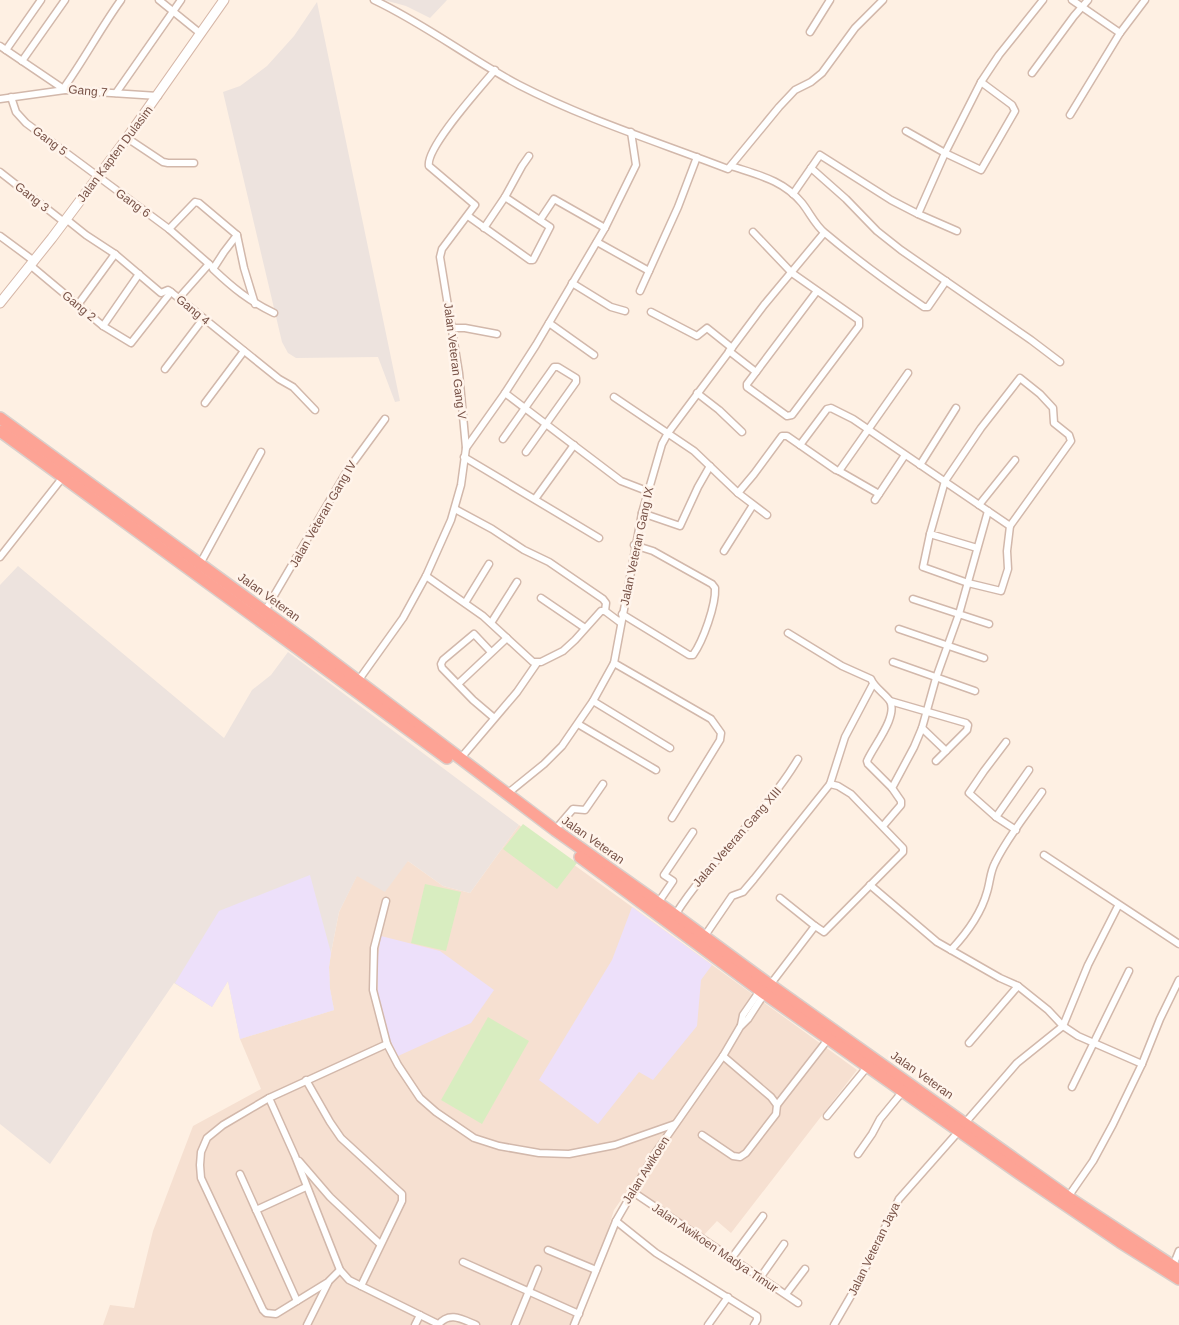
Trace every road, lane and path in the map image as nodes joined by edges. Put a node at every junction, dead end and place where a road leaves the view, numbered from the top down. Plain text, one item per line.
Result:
1 (41, 0) edge
2 (65, 0) edge
3 (122, 0) edge
4 (159, 0) edge
5 (181, 0) edge
6 (224, 0) edge
7 (374, 0) edge
8 (830, 0) edge
9 (882, 0) edge
10 (1044, 0) edge
11 (1072, 0) edge
12 (1088, 0) edge
13 (1145, 0) edge
14 (1083, 8) junction
15 (174, 10) junction
16 (810, 32) dead end
17 (1120, 33) junction
18 (201, 34) junction
19 (3, 48) edge
20 (22, 61) junction
21 (495, 70) junction
22 (1032, 73) dead end
23 (981, 82) junction
24 (64, 90) junction
25 (116, 93) junction
26 (158, 96) junction
27 (11, 97) junction
28 (0, 98) edge
29 (1070, 115) dead end
30 (906, 131) dead end
31 (631, 132) junction
32 (127, 138) junction
33 (945, 153) junction
34 (530, 156) dead end
35 (697, 157) junction
36 (194, 163) dead end
37 (731, 166) junction
38 (811, 168) junction
39 (0, 172) edge
40 (98, 177) junction
41 (793, 194) junction
42 (505, 197) junction
43 (918, 214) junction
44 (468, 216) junction
45 (65, 220) junction
46 (540, 220) junction
47 (484, 228) junction
48 (605, 228) junction
49 (168, 229) junction
50 (957, 231) dead end
51 (753, 232) dead end
52 (824, 233) junction
53 (237, 235) junction
54 (0, 236) edge
55 (597, 242) junction
56 (115, 254) junction
57 (32, 263) junction
58 (211, 266) junction
59 (649, 271) junction
60 (792, 273) junction
61 (139, 274) junction
62 (946, 281) junction
63 (572, 283) junction
64 (640, 291) dead end
65 (817, 291) junction
66 (171, 292) junction
67 (179, 298) junction
68 (0, 302) edge
69 (254, 304) junction
70 (78, 306) junction
71 (625, 311) dead end
72 (651, 312) dead end
73 (274, 313) dead end
74 (203, 319) junction
75 (549, 322) junction
76 (103, 326) junction
77 (452, 328) junction
78 (496, 334) dead end
79 (730, 350) junction
80 (244, 352) junction
81 (594, 354) dead end
82 (1060, 362) dead end
83 (165, 369) dead end
84 (756, 372) junction
85 (908, 373) dead end
86 (505, 393) junction
87 (698, 393) junction
88 (614, 396) dead end
89 (206, 402) dead end
90 (525, 408) junction
91 (956, 408) dead end
92 (315, 410) dead end
93 (0, 418) edge
94 (385, 419) dead end
95 (546, 424) junction
96 (869, 430) junction
97 (0, 432) edge
98 (742, 432) dead end
99 (668, 433) junction
100 (503, 439) dead end
101 (574, 445) junction
102 (800, 445) junction
103 (466, 448) junction
104 (261, 452) dead end
105 (526, 452) dead end
106 (906, 455) junction
107 (464, 457) junction
108 (1015, 460) dead end
109 (920, 465) junction
110 (710, 466) junction
111 (839, 471) junction
112 (63, 477) junction
113 (944, 481) junction
114 (647, 492) junction
115 (738, 493) junction
116 (535, 499) junction
117 (979, 504) junction
118 (753, 505) junction
119 (455, 509) junction
120 (988, 511) junction
121 (642, 513) junction
122 (767, 515) dead end
123 (1010, 526) junction
124 (930, 534) junction
125 (599, 538) dead end
126 (634, 545) junction
127 (977, 548) junction
128 (724, 551) dead end
129 (0, 556) edge
130 (200, 564) junction
131 (488, 564) dead end
132 (426, 576) junction
133 (517, 582) dead end
134 (968, 582) junction
135 (541, 598) dead end
136 (913, 599) dead end
137 (465, 603) junction
138 (265, 611) junction
139 (605, 612) junction
140 (622, 614) junction
141 (959, 614) junction
142 (491, 623) junction
143 (621, 623) junction
144 (988, 624) dead end
145 (585, 628) junction
146 (900, 629) dead end
147 (788, 633) dead end
148 (507, 638) junction
149 (947, 646) junction
150 (309, 650) junction
151 (491, 652) junction
152 (984, 658) dead end
153 (893, 662) dead end
154 (537, 663) junction
155 (614, 663) junction
156 (339, 674) junction
157 (936, 678) junction
158 (358, 681) junction
159 (458, 684) junction
160 (873, 684) junction
161 (975, 691) dead end
162 (593, 701) junction
163 (890, 701) junction
164 (926, 712) junction
165 (493, 718) junction
166 (578, 724) junction
167 (922, 728) junction
168 (1006, 742) dead end
169 (670, 748) dead end
170 (946, 751) junction
171 (460, 758) junction
172 (798, 759) dead end
173 (936, 761) dead end
174 (656, 770) dead end
175 (1029, 770) dead end
176 (603, 784) dead end
177 (830, 784) junction
178 (892, 788) junction
179 (1042, 792) dead end
180 (506, 794) junction
181 (996, 817) junction
182 (672, 818) dead end
183 (883, 826) junction
184 (555, 830) junction
185 (1016, 830) junction
186 (693, 832) dead end
187 (1044, 855) dead end
188 (870, 886) junction
189 (780, 898) dead end
190 (386, 901) dead end
191 (658, 902) junction
192 (1118, 906) junction
193 (675, 915) junction
194 (815, 926) junction
195 (704, 937) junction
196 (1179, 944) edge
197 (950, 950) junction
198 (1129, 971) dead end
199 (1179, 980) edge
200 (1018, 986) junction
201 (766, 988) junction
202 (1063, 1026) junction
203 (828, 1038) junction
204 (969, 1043) dead end
205 (387, 1044) junction
206 (1094, 1044) junction
207 (723, 1056) junction
208 (1142, 1064) junction
209 (868, 1066) junction
210 (306, 1080) junction
211 (1072, 1087) dead end
212 (903, 1091) junction
213 (269, 1098) junction
214 (777, 1105) junction
215 (827, 1116) dead end
216 (675, 1124) junction
217 (962, 1127) junction
218 (702, 1135) dead end
219 (858, 1154) dead end
220 (294, 1156) junction
221 (240, 1174) dead end
222 (306, 1187) junction
223 (633, 1192) junction
224 (1068, 1197) junction
225 (256, 1210) junction
226 (763, 1216) dead end
227 (616, 1221) junction
228 (380, 1244) junction
229 (784, 1244) dead end
230 (548, 1250) dead end
231 (1179, 1251) edge
232 (731, 1259) junction
233 (463, 1262) dead end
234 (1176, 1268) edge
235 (538, 1269) dead end
236 (805, 1269) dead end
237 (340, 1270) junction
238 (596, 1270) junction
239 (760, 1278) junction
240 (1179, 1279) edge
241 (328, 1282) junction
242 (362, 1286) junction
243 (529, 1291) junction
244 (786, 1294) junction
245 (728, 1297) junction
246 (297, 1301) junction
247 (798, 1303) dead end
248 (579, 1314) junction
249 (420, 1315) junction
250 (310, 1324) edge
251 (415, 1325) edge
252 (438, 1325) edge
253 (476, 1325) edge
254 (515, 1325) edge
255 (574, 1325) edge
256 (708, 1325) edge
257 (754, 1325) edge
258 (834, 1325) edge

1 - 19 street
2 - 20 street
3 - 24 street
4 - 15 street
5 - 15 street
6 - 18 main road, Jalan Kapten Dulasim
7 - 21 street
8 - 16 street
9 - 37 street
10 - 23 street
11 - 14 street
12 - 14 street
13 - 17 street
14 - 17 street
14 - 22 street
15 - 18 street
15 - 25 street
17 - 29 street
18 - 26 main road, Jalan Kapten Dulasim
19 - 20 street, Gang 7
20 - 24 street, Gang 7
21 - 31 street
21 - 44 street
23 - 33 street
23 - 33 street
24 - 25 street, Gang 7
24 - 27 street
25 - 26 street, Gang 7
26 - 32 main road, Jalan Kapten Dulasim
27 - 28 street
27 - 40 street, Gang 5
30 - 33 street
31 - 35 street
31 - 48 street
32 - 36 street
32 - 40 main road, Jalan Kapten Dulasim
33 - 43 street
34 - 42 street
35 - 37 street
35 - 59 street
37 - 41 street
38 - 41 street
38 - 43 street
38 - 62 street
39 - 45 street, Gang 3
40 - 45 main road, Jalan Kapten Dulasim
40 - 49 street, Gang 6
41 - 52 street
42 - 46 street
42 - 47 street
43 - 50 street
44 - 47 street
44 - 77 street, Jalan Veteran Gang V
45 - 56 street, Gang 4
45 - 57 main road, Jalan Kapten Dulasim
46 - 47 street
46 - 48 street
48 - 55 street
49 - 53 street
49 - 58 street, Gang 6
51 - 60 street
52 - 60 street, Jalan Veteran Gang IX
52 - 62 street
53 - 58 street
53 - 69 street
54 - 57 street, Gang 2
55 - 59 street
55 - 63 street
56 - 61 street, Gang 4
56 - 70 street
57 - 68 main road, Jalan Kapten Dulasim
57 - 70 street, Gang 2
58 - 67 street
58 - 69 street, Gang 6
59 - 64 street
60 - 65 street
60 - 79 street, Jalan Veteran Gang IX
61 - 66 street, Gang 4
61 - 76 street
62 - 82 street
63 - 71 street
63 - 75 street
65 - 84 street
65 - 84 street
66 - 67 street, Gang 4
66 - 76 street, Gang 2
67 - 74 street, Gang 4
69 - 73 street, Gang 6
70 - 76 street, Gang 2
72 - 79 street
74 - 80 street, Gang 4
74 - 83 street
75 - 81 street
75 - 86 street
77 - 78 street
77 - 103 street, Jalan Veteran Gang V
79 - 84 street
79 - 87 street, Jalan Veteran Gang IX
80 - 89 street
80 - 92 street, Gang 4
85 - 96 street
86 - 90 street
86 - 103 street
87 - 98 street
87 - 99 street, Jalan Veteran Gang IX
88 - 99 street
90 - 95 street
90 - 95 street
90 - 100 street
91 - 109 street
93 - 130 highway, Jalan Veteran
94 - 138 street, Jalan Veteran Gang IV
95 - 101 street
95 - 105 street
96 - 102 street
96 - 106 street
96 - 111 street
97 - 112 highway, Jalan Veteran
99 - 110 street
99 - 114 street, Jalan Veteran Gang IX
101 - 114 street
101 - 116 street
102 - 111 street
102 - 115 street
103 - 107 street, Jalan Veteran Gang V
104 - 130 street
106 - 109 street
106 - 111 street
107 - 116 street
107 - 119 street, Jalan Veteran Gang V
108 - 117 street
109 - 113 street
110 - 115 street
110 - 121 street
112 - 129 street
112 - 150 highway, Jalan Veteran
113 - 117 street
113 - 123 street
113 - 124 street
114 - 121 street, Jalan Veteran Gang IX
115 - 118 street
116 - 125 street
117 - 120 street
118 - 122 street
118 - 128 street
119 - 132 street, Jalan Veteran Gang V
119 - 139 street
120 - 123 street
120 - 127 street
121 - 126 street, Jalan Veteran Gang IX
123 - 134 street
124 - 127 street
124 - 134 street
126 - 140 street, Jalan Veteran Gang IX
126 - 140 street
127 - 134 street
130 - 138 highway, Jalan Veteran
131 - 137 street
132 - 137 street
132 - 158 street, Jalan Veteran Gang V
133 - 142 street
134 - 141 street
135 - 145 street
136 - 141 street
137 - 142 street
138 - 150 highway, Jalan Veteran
139 - 143 street
139 - 145 street
140 - 143 street, Jalan Veteran Gang IX
141 - 144 street
141 - 149 street
142 - 148 street
143 - 155 street, Jalan Veteran Gang IX
145 - 154 street
146 - 149 street
147 - 160 street
148 - 151 street
148 - 154 street
149 - 152 street
149 - 157 street
150 - 156 highway, Jalan Veteran
151 - 159 street
151 - 159 street
153 - 157 street
154 - 165 street
155 - 162 street, Jalan Veteran Gang IX
155 - 182 street
156 - 158 highway, Jalan Veteran
156 - 201 highway, Jalan Veteran
157 - 161 street
157 - 164 street
158 - 171 highway, Jalan Veteran
159 - 165 street
160 - 163 street
160 - 177 street
162 - 166 street, Jalan Veteran Gang IX
162 - 169 street
163 - 164 street
163 - 178 street
164 - 167 street
164 - 170 street
165 - 171 street
166 - 174 street
166 - 180 street, Jalan Veteran Gang IX
167 - 170 street
167 - 178 street
168 - 181 street
170 - 173 street
171 - 180 highway, Jalan Veteran
172 - 193 street, Jalan Veteran Gang XIII
175 - 181 street
176 - 184 street
177 - 183 street
177 - 195 street
178 - 183 street
179 - 185 street
180 - 184 highway, Jalan Veteran
181 - 185 street
183 - 188 street
184 - 191 highway, Jalan Veteran
185 - 197 street
186 - 191 street
187 - 192 street
188 - 194 street
188 - 197 street
189 - 194 street
190 - 205 street
191 - 193 highway, Jalan Veteran
192 - 196 street
192 - 202 street
193 - 195 highway, Jalan Veteran
194 - 201 street, Jalan Awikoen
195 - 201 highway, Jalan Veteran
197 - 200 street
198 - 206 street
199 - 208 street
200 - 202 street
200 - 204 street
201 - 203 highway, Jalan Veteran
201 - 207 street, Jalan Awikoen
201 - 217 highway, Jalan Veteran
202 - 206 street
202 - 217 street, Jalan Veteran Jaya
203 - 209 highway, Jalan Veteran
203 - 214 street
205 - 210 street
205 - 216 street
206 - 208 street
206 - 211 street
207 - 214 street
207 - 216 street, Jalan Awikoen
208 - 224 street
209 - 212 highway, Jalan Veteran
209 - 215 street
210 - 213 street
210 - 228 street
212 - 217 highway, Jalan Veteran
212 - 219 street
213 - 220 street
213 - 246 street
214 - 218 street
216 - 223 street, Jalan Awikoen
217 - 224 highway, Jalan Veteran
217 - 240 highway, Jalan Veteran
217 - 258 street, Jalan Veteran Jaya
220 - 222 street
220 - 228 street
221 - 225 street
222 - 225 street
222 - 237 street
223 - 227 street, Jalan Awikoen
223 - 232 street, Jalan Awikoen Madya Timur
224 - 234 highway, Jalan Veteran
225 - 246 street
226 - 232 street
227 - 238 street, Jalan Awikoen
227 - 245 street
228 - 242 street
229 - 239 street
230 - 238 street
231 - 234 street
232 - 239 street, Jalan Awikoen Madya Timur
233 - 243 street
235 - 243 street
236 - 244 street
237 - 241 street
237 - 242 street
238 - 248 street, Jalan Awikoen
239 - 244 street, Jalan Awikoen Madya Timur
241 - 246 street
241 - 250 street
242 - 249 street
243 - 248 street
243 - 254 street
244 - 247 street, Jalan Awikoen Madya Timur
245 - 256 street
245 - 257 street
248 - 255 street, Jalan Awikoen
249 - 251 street
249 - 252 street
252 - 253 street

